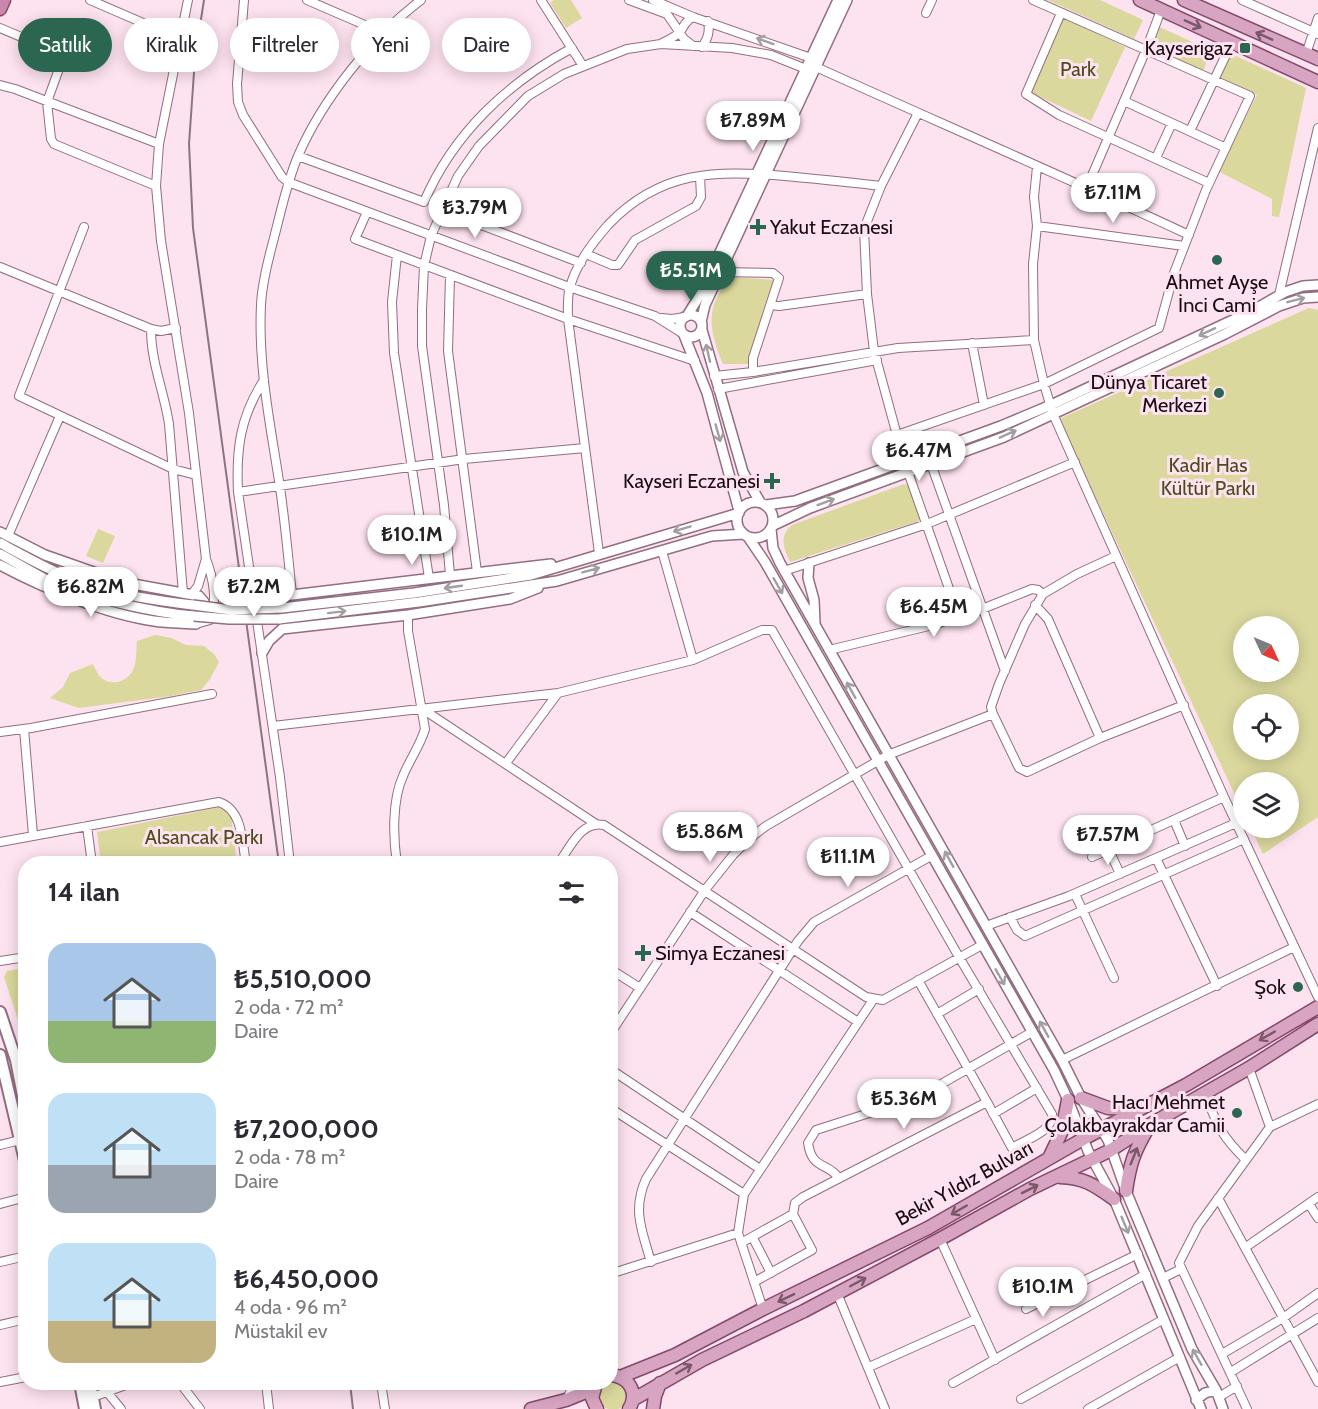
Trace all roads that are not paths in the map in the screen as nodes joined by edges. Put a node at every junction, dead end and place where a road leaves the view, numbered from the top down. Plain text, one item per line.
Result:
1 (4, 0) edge
2 (90, 0) edge
3 (188, 0) edge
4 (244, 0) edge
5 (307, 0) edge
6 (421, 0) edge
7 (540, 0) edge
8 (629, 0) edge
9 (653, 0) edge
10 (838, 0) edge
11 (847, 0) edge
12 (932, 0) edge
13 (1033, 0) edge
14 (1140, 0) edge
15 (1184, 0) edge
16 (1242, 0) edge
17 (0, 9) edge
18 (1161, 10) junction
19 (926, 13) dead end
20 (1061, 13) junction
21 (693, 17) junction
22 (132, 18) edge
23 (184, 18) edge
24 (402, 18) edge
25 (1318, 18) edge
26 (351, 19) edge
27 (708, 21) junction
28 (0, 28) edge
29 (680, 31) junction
30 (1316, 33) edge
31 (1232, 42) junction
32 (661, 44) junction
33 (698, 46) junction
34 (572, 48) junction
35 (1146, 50) junction
36 (1306, 54) junction
37 (1318, 59) edge
38 (811, 65) junction
39 (583, 66) junction
40 (351, 71) edge
41 (173, 72) edge
42 (1214, 80) junction
43 (1318, 82) edge
44 (0, 85) edge
45 (1124, 101) junction
46 (47, 102) junction
47 (918, 113) junction
48 (1172, 123) junction
49 (1318, 128) edge
50 (1190, 132) junction
51 (1109, 137) junction
52 (159, 144) junction
53 (1226, 148) junction
54 (298, 156) junction
55 (1155, 158) junction
56 (1037, 167) junction
57 (762, 174) junction
58 (700, 176) junction
59 (288, 182) junction
60 (1209, 183) junction
61 (156, 186) junction
62 (881, 186) junction
63 (1087, 187) junction
64 (442, 210) junction
65 (367, 212) junction
66 (1037, 226) junction
67 (84, 227) dead end
68 (1189, 235) junction
69 (431, 236) junction
70 (1184, 246) junction
71 (586, 254) junction
72 (397, 255) junction
73 (581, 263) junction
74 (424, 266) junction
75 (0, 267) edge
76 (720, 272) junction
77 (450, 276) junction
78 (1318, 285) edge
79 (569, 287) junction
80 (60, 291) junction
81 (867, 294) junction
82 (1279, 295) junction
83 (1318, 297) edge
84 (771, 305) junction
85 (655, 316) junction
86 (686, 316) junction
87 (567, 319) junction
88 (702, 326) junction
89 (176, 328) junction
90 (151, 329) junction
91 (683, 334) junction
92 (1034, 340) junction
93 (972, 343) junction
94 (874, 351) junction
95 (877, 360) junction
96 (695, 361) junction
97 (753, 372) junction
98 (714, 376) junction
99 (264, 380) junction
100 (1044, 384) junction
101 (718, 389) junction
102 (984, 405) junction
103 (1052, 409) junction
104 (60, 416) junction
105 (897, 435) junction
106 (585, 448) junction
107 (464, 459) junction
108 (904, 461) junction
109 (1075, 462) junction
110 (437, 463) junction
111 (931, 464) junction
112 (411, 466) junction
113 (172, 469) junction
114 (908, 472) junction
115 (196, 475) junction
116 (280, 485) junction
117 (238, 492) junction
118 (763, 504) junction
119 (739, 512) junction
120 (949, 514) junction
121 (927, 524) junction
122 (772, 527) junction
123 (746, 536) junction
124 (3, 537) edge
125 (662, 551) junction
126 (599, 553) junction
127 (0, 554) edge
128 (1116, 556) junction
129 (206, 560) junction
130 (572, 562) junction
131 (809, 563) junction
132 (0, 565) edge
133 (784, 571) junction
134 (477, 572) junction
135 (450, 575) junction
136 (429, 578) junction
137 (250, 580) junction
138 (557, 581) junction
139 (188, 594) junction
140 (292, 594) junction
141 (1043, 594) junction
142 (275, 597) junction
143 (1035, 604) junction
144 (982, 609) junction
145 (408, 615) junction
146 (958, 617) junction
147 (195, 620) junction
148 (280, 624) junction
149 (815, 625) junction
150 (829, 650) junction
151 (262, 653) junction
152 (693, 660) junction
153 (1005, 670) junction
154 (558, 693) junction
155 (212, 694) dead end
156 (1184, 705) junction
157 (421, 708) junction
158 (993, 714) junction
159 (273, 726) junction
160 (24, 729) junction
161 (0, 732) edge
162 (1101, 738) junction
163 (888, 755) junction
164 (878, 761) junction
165 (506, 763) junction
166 (855, 774) junction
167 (1224, 797) junction
168 (1233, 816) edge
169 (1174, 820) junction
170 (596, 824) junction
171 (1233, 824) edge
172 (87, 826) junction
173 (33, 835) junction
174 (1244, 839) joint
175 (0, 842) edge
176 (1185, 846) junction
177 (1109, 849) junction
178 (91, 856) edge
179 (244, 856) edge
180 (289, 856) edge
181 (396, 856) edge
182 (564, 856) edge
183 (931, 856) junction
184 (1092, 857) dead end
185 (1156, 858) junction
186 (909, 868) junction
187 (1120, 874) junction
188 (1164, 876) junction
189 (705, 891) junction
190 (1075, 894) junction
191 (690, 912) junction
192 (1082, 912) junction
193 (1010, 917) junction
194 (986, 926) junction
195 (982, 945) junction
196 (1294, 947) junction
197 (794, 950) junction
198 (959, 957) junction
199 (18, 958) edge
200 (0, 961) edge
201 (779, 971) junction
202 (618, 974) edge
203 (1114, 978) dead end
204 (918, 980) junction
205 (1217, 986) junction
206 (640, 988) junction
207 (979, 990) junction
208 (1318, 997) edge
209 (873, 1000) junction
210 (1318, 1007) edge
211 (0, 1012) edge
212 (937, 1014) junction
213 (618, 1022) edge
214 (858, 1022) junction
215 (1318, 1024) edge
216 (1032, 1032) junction
217 (1012, 1044) junction
218 (0, 1055) edge
219 (18, 1059) edge
220 (1062, 1060) junction
221 (1249, 1068) junction
222 (968, 1069) junction
223 (618, 1074) edge
224 (3, 1085) edge
225 (1037, 1088) junction
226 (1205, 1094) junction
227 (1075, 1099) junction
228 (987, 1102) junction
229 (1318, 1104) edge
230 (1139, 1109) junction
231 (618, 1113) edge
232 (993, 1114) junction
233 (684, 1119) junction
234 (1151, 1124) junction
235 (1270, 1127) junction
236 (1101, 1129) junction
237 (18, 1134) edge
238 (1083, 1138) junction
239 (18, 1140) edge
240 (0, 1145) edge
241 (667, 1145) junction
242 (1111, 1150) junction
243 (1049, 1158) junction
244 (1245, 1159) junction
245 (1092, 1160) junction
246 (760, 1169) junction
247 (1056, 1177) junction
248 (838, 1178) junction
249 (1126, 1191) junction
250 (744, 1194) junction
251 (1318, 1197) edge
252 (1218, 1198) junction
253 (18, 1199) edge
254 (1114, 1199) junction
255 (0, 1204) edge
256 (1309, 1204) junction
257 (793, 1214) junction
258 (1318, 1218) edge
259 (738, 1233) junction
260 (753, 1239) junction
261 (940, 1239) junction
262 (741, 1244) junction
263 (1246, 1247) junction
264 (1138, 1254) junction
265 (18, 1258) edge
266 (0, 1262) edge
267 (651, 1262) junction
268 (1181, 1269) junction
269 (618, 1272) edge
270 (771, 1272) junction
271 (1146, 1274) junction
272 (1163, 1278) junction
273 (754, 1282) junction
274 (837, 1293) junction
275 (1318, 1293) edge
276 (763, 1309) junction
277 (1026, 1309) dead end
278 (1283, 1318) junction
279 (1318, 1318) edge
280 (976, 1319) junction
281 (1164, 1319) junction
282 (18, 1321) edge
283 (0, 1325) edge
284 (1293, 1335) junction
285 (1222, 1354) junction
286 (1180, 1357) junction
287 (994, 1360) junction
288 (869, 1367) junction
289 (1231, 1372) junction
290 (618, 1375) edge
291 (618, 1378) edge
292 (18, 1379) edge
293 (0, 1382) edge
294 (1318, 1382) edge
295 (660, 1383) junction
296 (953, 1383) dead end
297 (1237, 1386) junction
298 (82, 1390) edge
299 (92, 1390) edge
300 (112, 1390) edge
301 (185, 1390) edge
302 (267, 1390) edge
303 (382, 1390) edge
304 (571, 1390) edge
305 (586, 1390) edge
306 (593, 1390) edge
307 (107, 1392) junction
308 (93, 1397) junction
309 (1021, 1399) dead end
310 (566, 1400) junction
311 (1196, 1400) junction
312 (1219, 1402) edge
313 (634, 1405) edge
314 (86, 1409) edge
315 (95, 1409) edge
316 (121, 1409) edge
317 (200, 1409) edge
318 (269, 1409) edge
319 (385, 1409) edge
320 (531, 1409) edge
321 (597, 1409) edge
322 (653, 1409) edge
323 (885, 1409) edge
324 (1088, 1409) edge
325 (1201, 1409) edge
326 (1247, 1409) edge

1 - 17 highway
2 - 22 street
3 - 23 street
4 - 59 street
5 - 26 street
6 - 24 street
7 - 34 street
8 - 29 street
9 - 21 street
10 - 38 street
11 - 38 street
12 - 19 street
13 - 20 street
14 - 18 main road
36 -> 15 main road
16 - 30 street
18 -> 31 main road
18 - 35 street
20 - 35 street
20 - 51 street
21 - 27 street
21 - 29 street
25 - 30 street
27 - 33 street
38 -> 27 street
28 - 46 street
29 - 32 street
29 - 33 street
30 - 36 street
31 - 42 street
31 - 43 main road
32 - 33 street
32 - 39 street
33 - 38 street
34 - 39 street
34 - 54 street
35 - 42 street
35 - 45 street
36 - 37 main road
38 - 47 street
38 - 57 street
39 - 64 street
40 - 54 street
41 - 52 street
42 - 50 street
42 - 53 street
44 - 46 street
45 - 48 street
45 - 51 street
46 - 52 street
46 - 61 street
47 - 56 street
47 - 62 street
48 - 50 street
48 - 55 street
49 - 82 street
50 - 53 street
51 - 55 street
51 - 63 street
52 - 61 street
53 - 60 street
54 - 59 street
55 - 60 street
56 - 63 street
56 - 66 street
57 - 58 street
57 - 62 street
57 - 76 street
57 - 86 street
58 - 71 street
58 - 71 street
59 - 65 street
59 - 99 street
60 - 68 street
61 - 89 street
62 - 81 street
63 - 68 street
64 - 69 street
64 - 73 street
65 - 69 street
65 - 72 street
66 - 70 street
66 - 92 street
67 - 80 street
68 - 70 street
69 - 74 street
69 - 79 street
70 - 100 street
71 - 73 street
72 - 74 street
72 - 112 street
73 - 79 street
74 - 77 street
74 - 110 street
75 - 80 street
76 - 84 street
76 - 88 street
77 - 87 street
77 - 107 street
78 - 82 street
79 - 85 street
79 - 87 street
80 - 90 street
80 - 104 street
81 - 84 street
81 - 94 street
82 -> 103 street
103 -> 83 street
84 - 97 street
85 - 86 street
85 - 91 street
86 - 88 street
86 - 91 street
87 - 96 street
87 - 106 street
88 - 91 street
98 -> 88 street
89 - 90 street
89 - 115 street
90 - 113 street
91 - 96 street
92 - 93 street
92 - 100 street
93 - 94 street
93 - 102 street
94 - 95 street
94 - 97 street
95 - 101 street
95 - 105 street
96 -> 119 street
97 - 98 street
98 - 101 street
99 - 116 street
99 - 117 street
100 - 102 street
100 - 103 street
101 - 118 street
102 - 105 street
103 - 108 street
103 - 109 street
111 -> 103 street
104 - 113 street
104 - 124 street
105 - 108 street
106 - 107 street
106 - 126 street
107 - 110 street
107 - 134 street
108 - 118 street
109 - 120 street
109 - 128 street
110 - 112 street
110 - 135 street
111 - 114 street
111 - 120 street
112 - 116 street
112 - 136 street
113 - 115 street
113 - 139 street
114 - 121 street
122 -> 114 street
115 - 129 street
116 - 117 street
116 - 140 street
117 - 137 street
118 - 119 street
118 - 122 street
119 - 123 street
119 -> 126 street
120 - 121 street
120 - 144 street
121 - 131 street
121 - 146 street
122 - 123 street
122 - 133 street
123 - 125 street
123 -> 164 street
130 -> 124 street, bridge
124 - 139 street
138 -> 125 street
125 - 152 street
126 - 130 street
127 - 147 street
128 - 141 street
128 - 156 street
129 - 139 street
129 - 147 street
130 - 134 street
131 - 133 street
131 - 149 street
132 - 147 street
133 - 149 street
134 - 135 street
135 - 136 street
136 - 140 street
137 - 142 street
137 - 151 street
138 - 145 street
148 -> 138 street
139 - 147 street
140 - 142 street
141 - 143 street
141 - 144 street
142 - 148 street
143 - 153 street
143 - 162 street
144 - 146 street
144 - 153 street
145 - 148 street
145 - 157 street
146 - 150 street
147 - 148 street, bridge
148 - 151 street
149 - 150 street
163 -> 150 street
151 - 159 street
152 - 154 street
152 - 166 street
153 - 158 street
154 - 157 street
154 - 165 street
155 - 160 street
156 - 162 street
156 - 167 street
157 - 159 street
157 - 165 street
157 - 181 street
158 - 162 street
158 - 163 street
159 - 180 street
160 - 161 street
160 - 173 street
163 - 164 street
194 -> 163 street
164 - 166 street
164 - 183 street
165 - 170 street
166 - 186 street
166 - 189 street
167 - 168 street
167 - 169 street
169 - 176 street
169 - 177 street
170 - 182 street
170 - 189 street
171 - 176 street
172 - 173 street
172 - 178 street
172 - 179 street
173 - 175 street
174 - 188 street
174 - 196 street
176 - 185 street
177 - 184 street
177 - 187 street
183 - 186 street
183 - 195 street
185 - 187 street
185 - 188 street
186 - 197 street
186 - 198 street
187 - 190 street
188 - 192 street
188 - 205 street
189 - 191 street
189 - 197 street
190 - 192 street
190 - 193 street
191 - 201 street
191 - 206 street
192 - 193 street
192 - 203 street
193 - 194 street
220 -> 194 street
195 - 198 street
195 -> 216 street
196 - 205 street
196 - 208 street
197 - 201 street
197 - 209 street
198 - 204 street
198 - 207 street
199 - 200 street
201 - 214 street
201 - 233 street
202 - 206 street
204 - 209 street
204 - 212 street
205 - 220 street
206 - 213 street
207 - 212 street
207 - 217 street
209 - 214 street
210 -> 230 main road, Bekir Yıldız Bulvarı
211 - 219 main road
212 - 222 street
214 - 246 street
215 - 221 main road, Bekir Yıldız Bulvarı
216 - 217 street
216 - 227 street
217 - 222 street
217 - 225 street
218 - 224 main road
220 - 227 street
221 - 226 main road, Bekir Yıldız Bulvarı
221 - 235 street
222 - 228 street
222 - 248 street
223 - 233 street
224 - 237 main road
225 - 232 street
225 - 232 street
226 - 234 main road, Bekir Yıldız Bulvarı
226 - 244 street
227 - 230 main road
227 - 236 street
227 - 238 street
227 - 243 main road
228 - 232 street
228 - 248 street
229 - 235 street
230 - 236 main road, Bekir Yıldız Bulvarı
231 - 241 street
233 - 241 street
233 - 246 street
234 - 242 main road, Bekir Yıldız Bulvarı
249 -> 234 main road
235 - 244 street
236 - 238 main road, Bekir Yıldız Bulvarı
236 - 242 street
238 - 243 main road, Bekir Yıldız Bulvarı
238 - 245 street
239 - 240 street
241 - 250 street
241 - 267 street
242 - 245 main road, Bekir Yıldız Bulvarı
242 - 249 street
243 -> 276 main road, Bekir Yıldız Bulvarı
244 - 252 street
245 - 247 main road, Bekir Yıldız Bulvarı
245 - 254 street
246 - 250 street
247 - 254 main road
261 -> 247 main road, Bekir Yıldız Bulvarı
248 - 257 street
249 - 272 street
250 - 259 street
251 - 256 street
252 - 263 street
252 - 268 street
253 - 255 street
254 -> 264 street
256 - 258 street
256 - 263 street
257 - 260 street
257 - 270 street
259 - 262 street
259 - 267 street
260 - 262 street
260 - 270 street
274 -> 261 main road, Bekir Yıldız Bulvarı
261 - 280 street
262 - 273 street
263 - 278 street
264 - 271 street
264 - 277 street
265 - 266 street
267 - 269 street
268 - 272 street
268 - 285 street
270 - 273 street
271 - 281 street
271 - 287 street
312 -> 272 street
273 - 276 street
274 - 288 street
295 -> 274 main road, Bekir Yıldız Bulvarı
275 - 278 street
276 - 290 main road, Bekir Yıldız Bulvarı
278 - 284 street
278 - 285 street
279 - 284 street
280 - 287 street
280 - 288 street
281 - 286 street
281 - 309 street
282 - 283 street
284 - 289 street
284 - 294 street
285 - 289 street
286 - 311 street
286 - 324 street
287 - 296 street
288 - 323 street
289 - 297 street
291 - 313 main road
292 - 293 street
295 - 313 main road, Bekir Yıldız Bulvarı
295 - 322 main road
297 - 312 street
297 - 326 street
298 - 314 main road
299 - 308 main road
300 - 307 street
301 - 317 street
302 - 318 street
303 - 319 street
304 - 310 street
305 - 310 main road
306 - 321 main road
307 - 308 street
307 - 316 street
308 - 315 main road
310 - 320 main road
311 - 312 street
311 - 325 street

